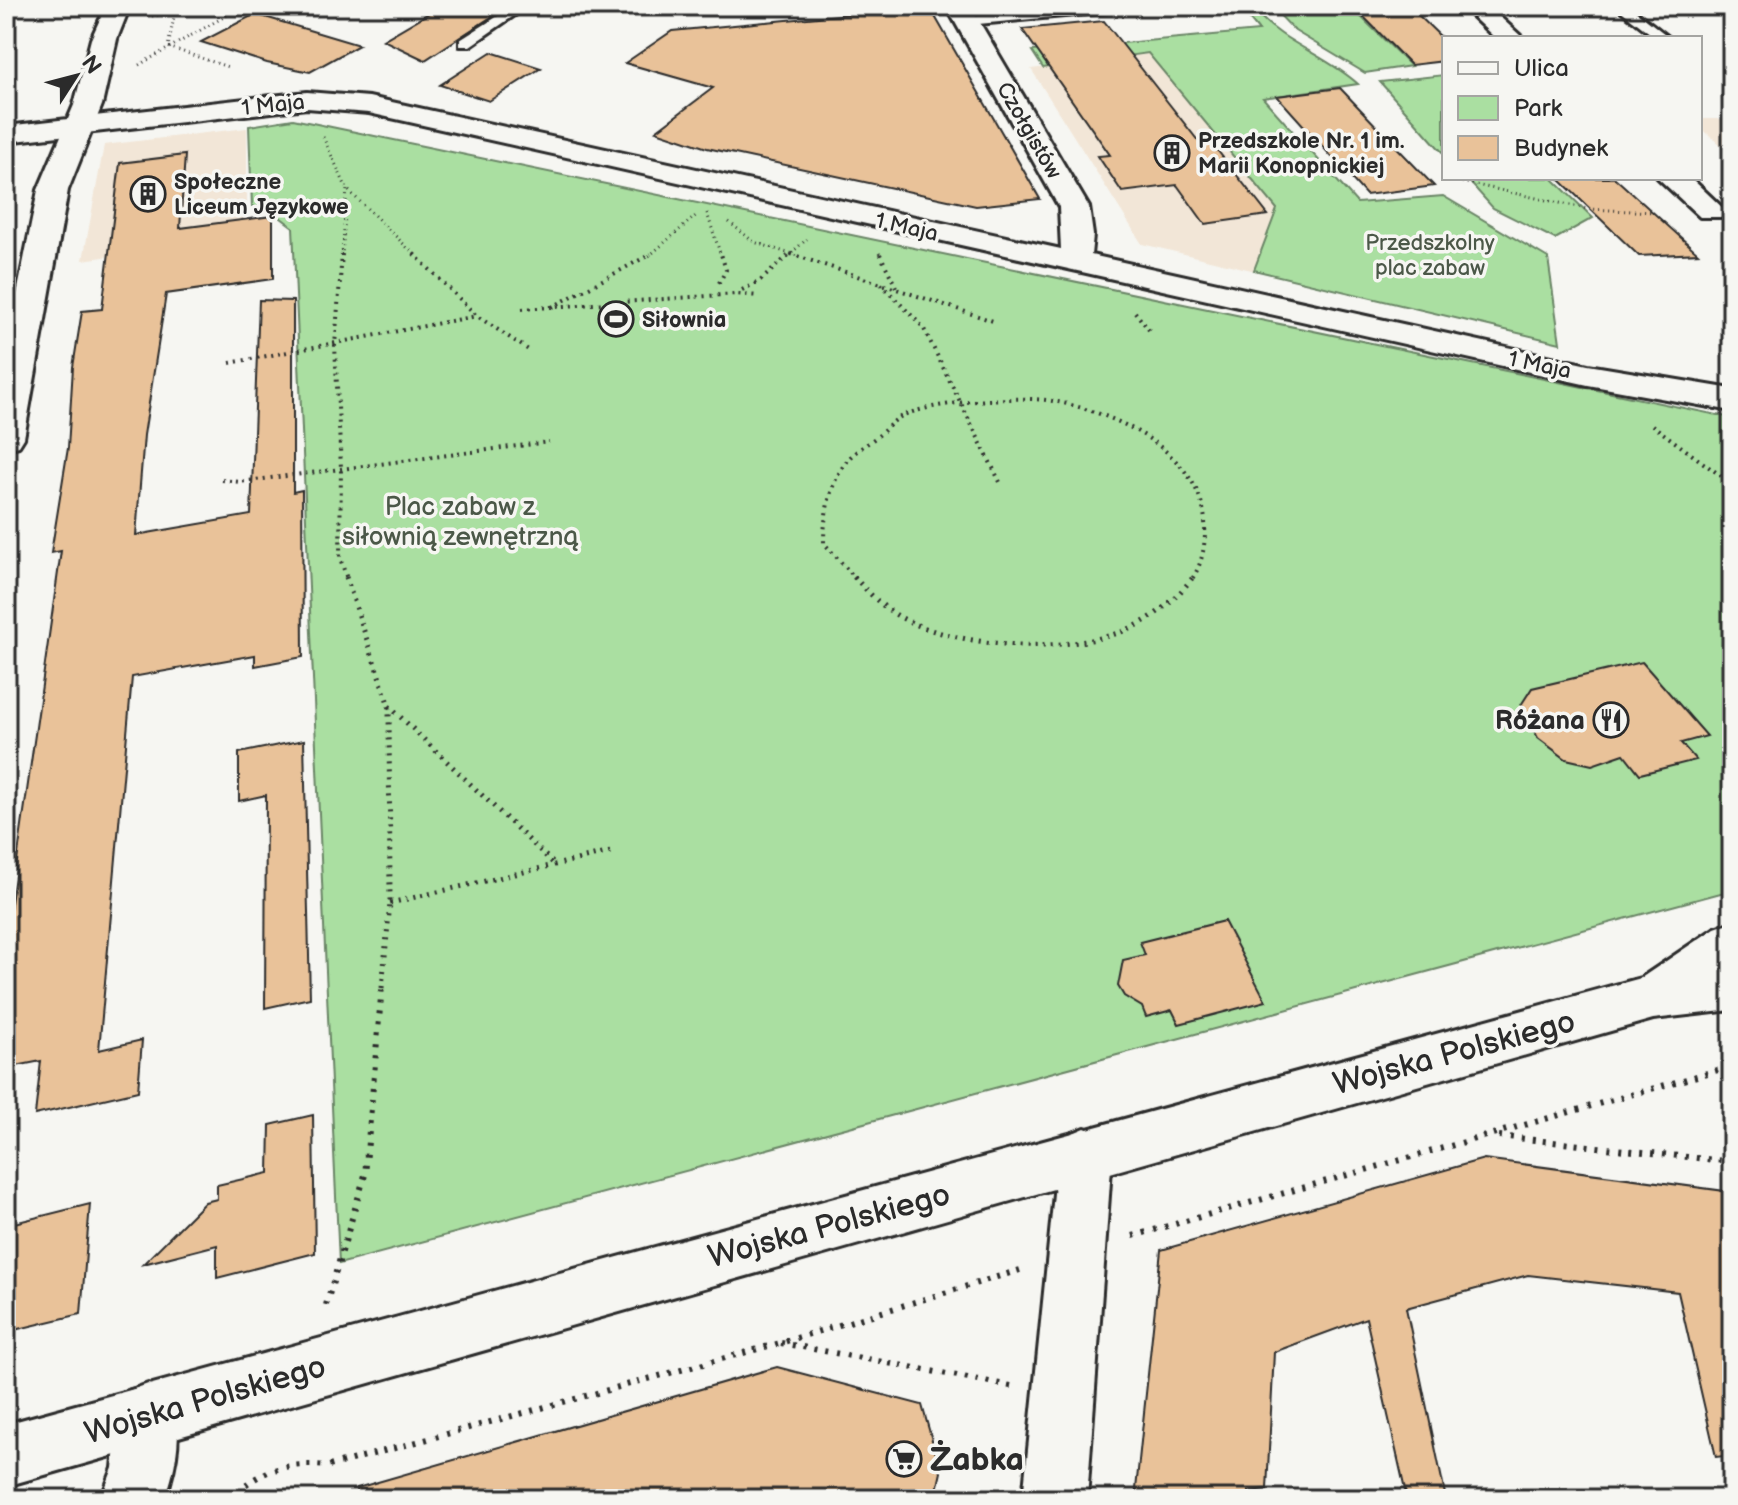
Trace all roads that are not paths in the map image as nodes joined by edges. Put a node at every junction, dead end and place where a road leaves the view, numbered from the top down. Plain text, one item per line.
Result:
1 (119, 6) edge
2 (522, 6) edge
3 (1131, 6) edge
4 (1473, 6) edge
5 (1621, 6) edge
6 (963, 14) edge
7 (1508, 36) edge
8 (1661, 36) edge
9 (465, 43) dead end
10 (79, 126) junction
11 (6, 134) edge
12 (1675, 180) edge
13 (1711, 211) dead end
14 (1075, 260) junction
15 (1732, 400) edge
16 (6, 438) edge
17 (1732, 943) edge
18 (1732, 988) edge
19 (1653, 997) junction
20 (1085, 1154) junction
21 (148, 1414) junction
22 (6, 1455) edge
23 (133, 1499) edge
24 (1055, 1499) edge

1 - 10 street
2 - 9 lane
3 - 6 lane
4 - 7 street
5 - 8 lane
6 - 14 street, Czołgistów
10 - 11 street, 1 Maja
10 - 14 street, 1 Maja
10 - 16 street
12 - 13 street
14 - 15 street, 1 Maja
17 - 19 street, Wojska Polskiego
18 - 19 street, Wojska Polskiego
19 - 20 street, Wojska Polskiego
20 - 21 street, Wojska Polskiego
20 - 24 street
21 - 22 street, Wojska Polskiego
21 - 23 street

